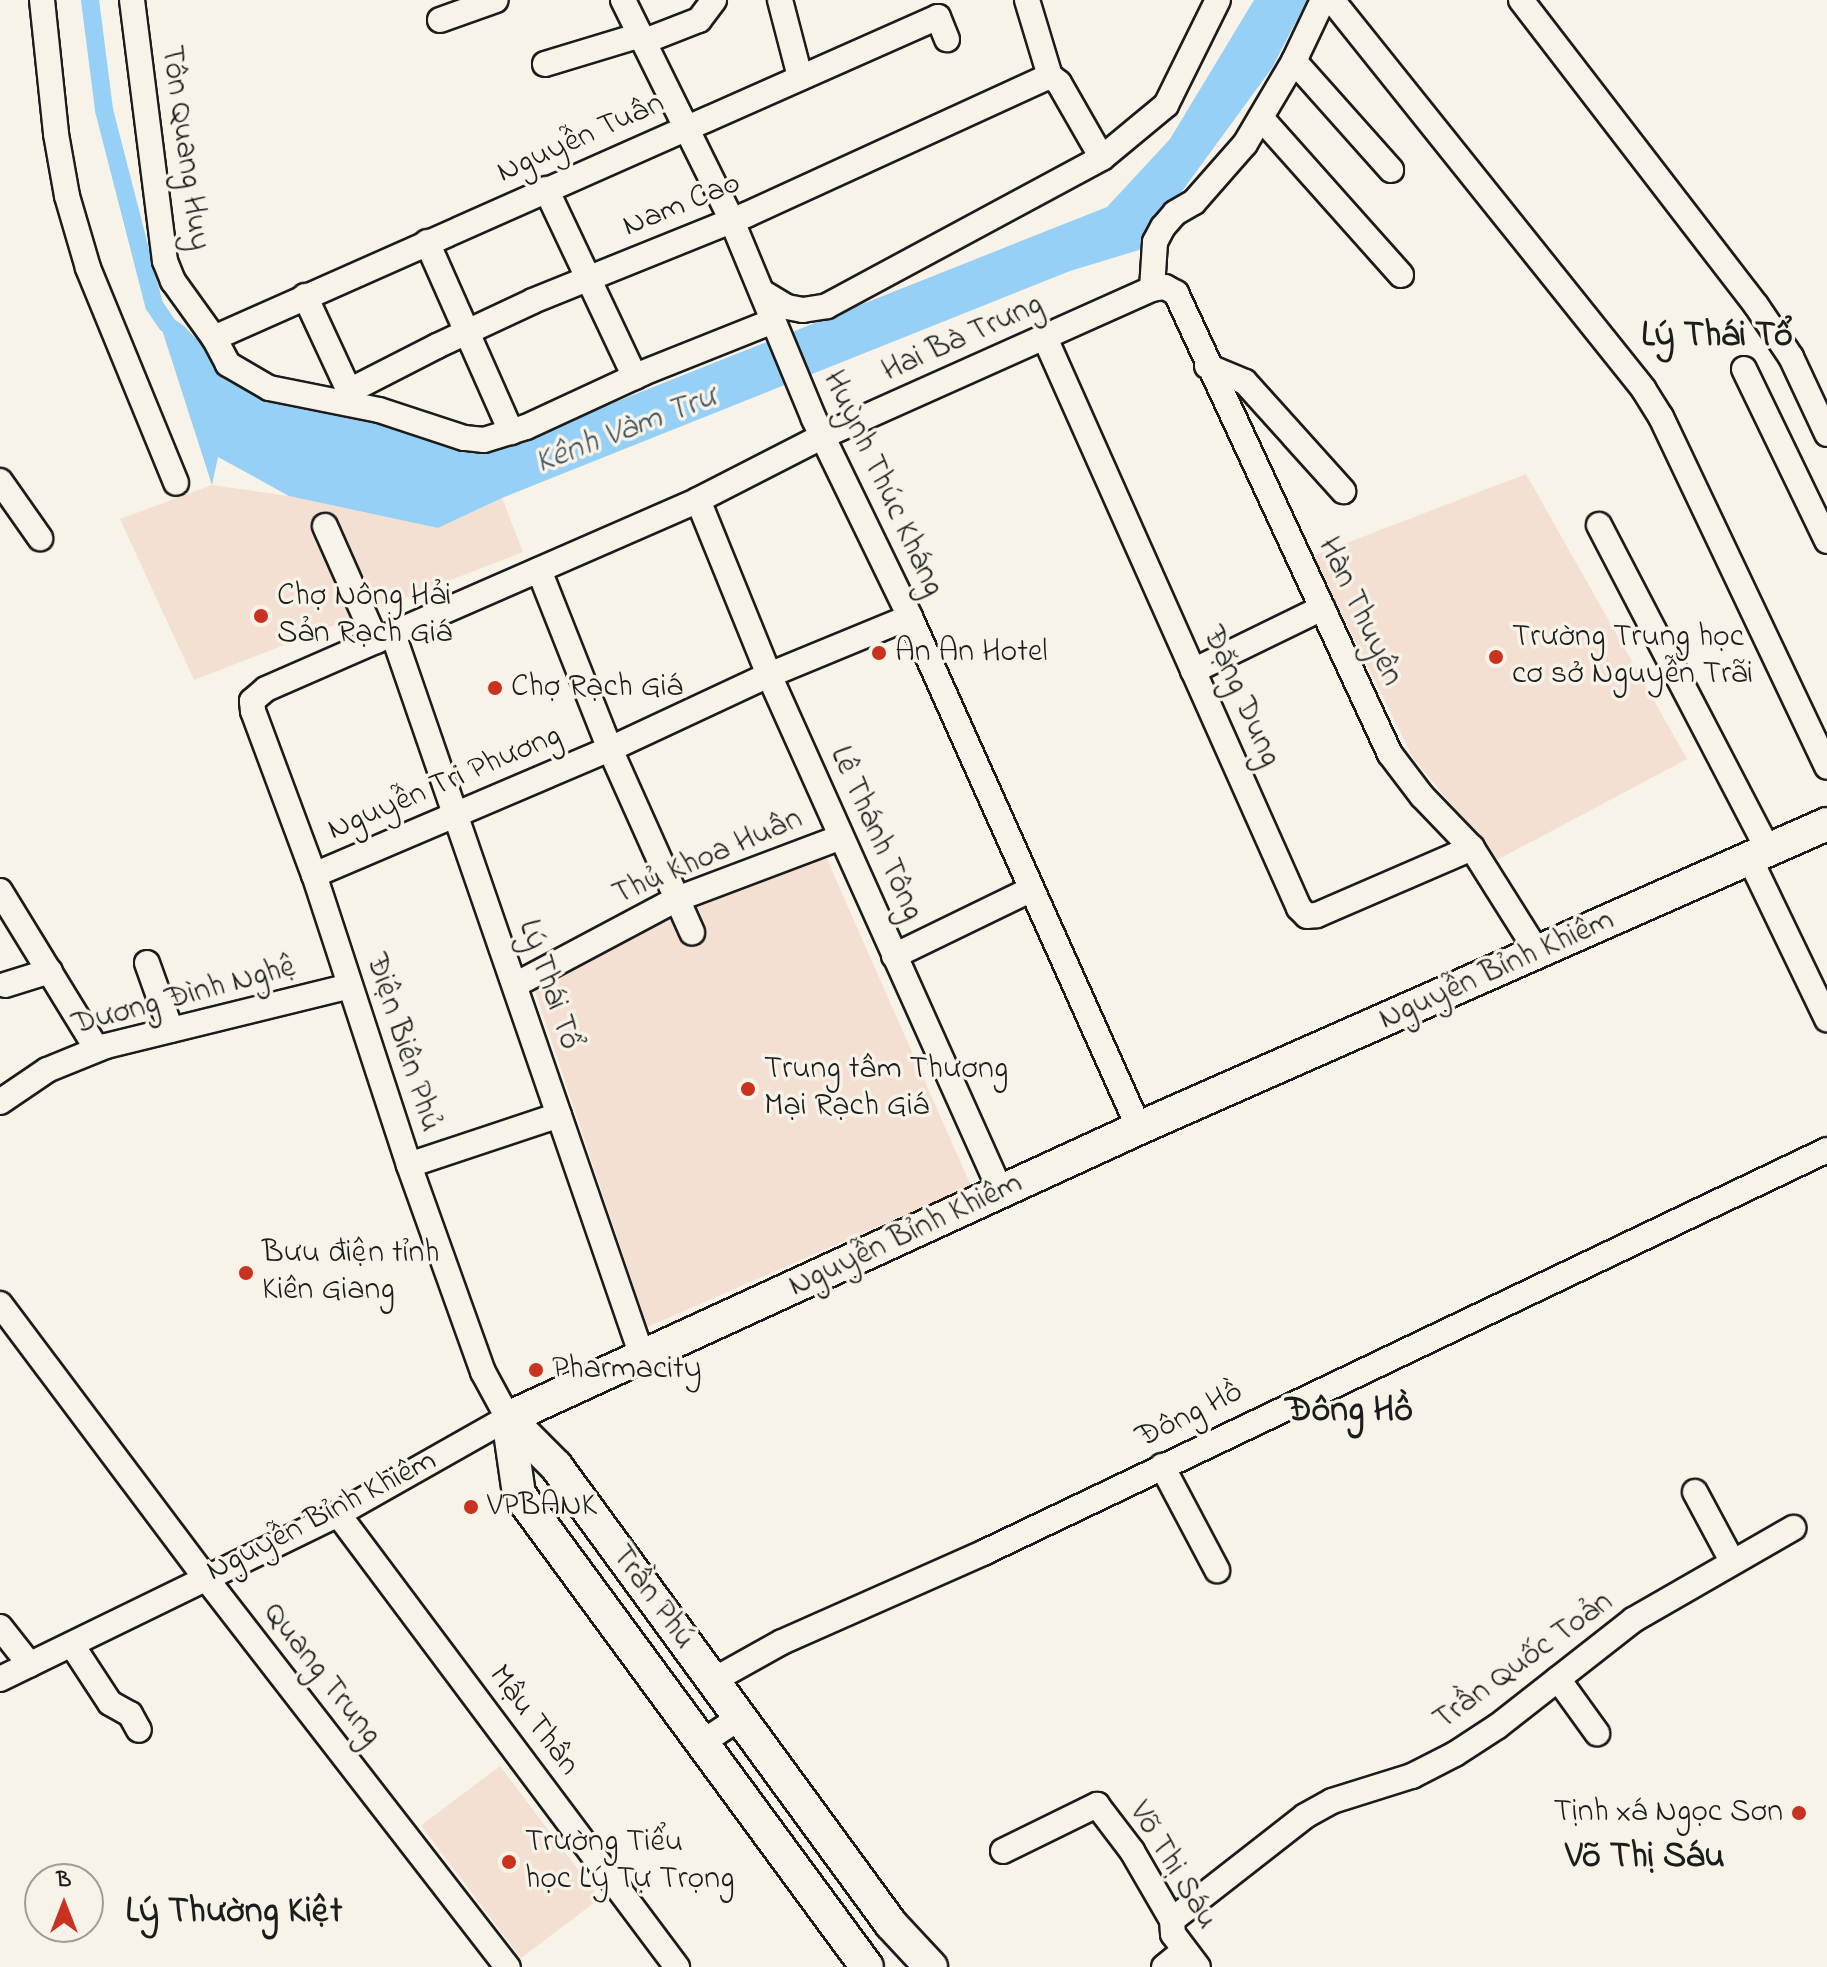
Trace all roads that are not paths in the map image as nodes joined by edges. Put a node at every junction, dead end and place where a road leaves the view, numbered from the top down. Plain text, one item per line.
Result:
1 (42, 0) edge
2 (132, 0) edge
3 (496, 0) edge
4 (623, 0) edge
5 (714, 0) edge
6 (780, 0) edge
7 (1027, 0) edge
8 (1218, 0) edge
9 (1323, 0) edge
10 (1332, 0) edge
11 (1521, 0) edge
12 (938, 19) edge
13 (440, 20) dead end
14 (643, 38) junction
15 (1294, 61) junction
16 (545, 64) dead end
17 (1050, 76) junction
18 (800, 77) junction
19 (1262, 119) junction
20 (688, 126) junction
21 (1102, 158) junction
22 (1391, 170) dead end
23 (546, 189) junction
24 (732, 221) junction
25 (427, 242) junction
26 (1401, 275) dead end
27 (590, 278) junction
28 (1152, 289) junction
29 (762, 292) junction
30 (305, 296) junction
31 (776, 328) junction
32 (466, 332) junction
33 (222, 333) junction
34 (1045, 338) junction
35 (1207, 366) junction
36 (1744, 369) dead end
37 (635, 377) junction
38 (348, 397) junction
39 (819, 427) junction
40 (511, 432) junction
41 (1827, 434) edge
42 (0, 481) edge
43 (176, 483) dead end
44 (1343, 491) dead end
45 (698, 500) junction
46 (1599, 525) dead end
47 (325, 526) dead end
48 (40, 538) dead end
49 (1827, 541) edge
50 (539, 570) junction
51 (1322, 608) junction
52 (910, 617) junction
53 (384, 637) junction
54 (1193, 671) junction
55 (769, 675) junction
56 (266, 689) joint
57 (610, 749) junction
58 (1827, 767) edge
59 (454, 815) junction
60 (1827, 824) edge
61 (841, 837) junction
62 (1472, 848) junction
63 (1759, 855) junction
64 (314, 875) junction
65 (1032, 889) junction
66 (0, 891) edge
67 (677, 899) junction
68 (692, 932) dead end
69 (1538, 953) junction
70 (894, 956) junction
71 (147, 963) dead end
72 (50, 971) junction
73 (5, 985) dead end
74 (515, 985) junction
75 (350, 986) junction
76 (1827, 1019) edge
77 (171, 1030) junction
78 (97, 1049) junction
79 (0, 1102) edge
80 (559, 1115) junction
81 (1139, 1128) junction
82 (1827, 1150) edge
83 (409, 1165) junction
84 (1001, 1192) junction
85 (0, 1304) edge
86 (642, 1356) junction
87 (508, 1418) junction
88 (1162, 1466) junction
89 (1695, 1492) dead end
90 (338, 1514) junction
91 (1793, 1528) dead end
92 (1732, 1561) junction
93 (1217, 1570) dead end
94 (205, 1577) junction
95 (0, 1627) edge
96 (72, 1645) junction
97 (30, 1665) junction
98 (0, 1679) edge
99 (1558, 1679) junction
100 (712, 1681) junction
101 (739, 1718) junction
102 (139, 1730) dead end
103 (1597, 1733) dead end
104 (703, 1742) junction
105 (1003, 1851) dead end
106 (1172, 1920) junction
107 (891, 1924) junction
108 (1191, 1959) edge
109 (851, 1962) edge
110 (496, 1963) edge
111 (677, 1967) edge
112 (931, 1967) edge
113 (1164, 1967) edge

1 - 43 street
2 - 33 street, Tôn Quang Huy
3 - 13 street
4 - 14 street, Huỳnh Thúc Kháng
5 - 14 street
6 - 18 street
7 - 17 street
8 - 21 street
9 - 15 street
10 - 58 street
11 - 41 street
12 - 18 street, Nguyễn Tuân
14 - 16 street
14 - 20 street, Huỳnh Thúc Kháng
15 - 19 street
15 - 22 street
17 - 21 street
17 - 24 street, Nam Cao
18 - 20 street, Nguyễn Tuân
19 - 26 street
19 - 28 street
20 - 23 street, Nguyễn Tuân
20 - 24 street, Huỳnh Thúc Kháng
21 - 29 street
23 - 25 street, Nguyễn Tuân
23 - 27 street
24 - 27 street, Nam Cao
24 - 29 street, Huỳnh Thúc Kháng
25 - 30 street, Nguyễn Tuân
25 - 32 street
27 - 32 street, Nam Cao
27 - 37 street
28 - 34 street, Hai Bà Trưng
28 - 35 street, Hàn Thuyên
29 - 31 street, Huỳnh Thúc Kháng
30 - 33 street, Nguyễn Tuân
30 - 38 street
31 - 37 street, Tôn Quang Huy
31 - 39 street, Huỳnh Thúc Kháng
32 - 38 street, Nam Cao
32 - 40 street
33 - 38 street, Tôn Quang Huy
34 - 39 street, Hai Bà Trưng
34 - 54 street, Đặng Dung
35 - 44 street
35 - 51 street, Hàn Thuyên
36 - 49 street
37 - 40 street, Tôn Quang Huy
38 - 40 street, Tôn Quang Huy
39 - 45 street, Hai Bà Trưng
39 - 52 street, Huỳnh Thúc Kháng
42 - 48 street
45 - 50 street, Hai Bà Trưng
45 - 55 street, Lê Thánh Tông
46 - 63 street
47 - 53 street, Lý Thái Tổ
50 - 53 street, Hai Bà Trưng
50 - 57 street
51 - 54 street
51 - 62 street, Hàn Thuyên
52 - 55 street, Nguyễn Tri Phương
52 - 65 street, Huỳnh Thúc Kháng
53 - 56 street, Hai Bà Trưng
53 - 59 street, Lý Thái Tổ
54 - 62 street, Đặng Dung
55 - 57 street, Nguyễn Tri Phương
55 - 61 street, Lê Thánh Tông
56 - 64 street, Điện Biên Phủ
57 - 59 street, Nguyễn Tri Phương
57 - 67 street
59 - 64 street, Nguyễn Tri Phương
59 - 74 street, Lý Thái Tổ
60 - 63 main road, Nguyễn Bỉnh Khiêm
61 - 67 street, Thủ Khoa Huân
61 - 70 street, Lê Thánh Tông
62 - 69 street, Hàn Thuyên
63 - 69 main road, Nguyễn Bỉnh Khiêm
63 - 76 street
64 - 75 street, Điện Biên Phủ
65 - 70 street
65 - 81 street, Huỳnh Thúc Kháng
66 - 72 street
67 - 68 street
67 - 74 street, Thủ Khoa Huân
69 - 81 main road, Nguyễn Bỉnh Khiêm
70 - 84 street, Lê Thánh Tông
71 - 77 street
72 - 73 street
72 - 78 street
74 - 80 street, Lý Thái Tổ
75 - 77 street, Dương Đình Nghệ
75 - 83 street, Điện Biên Phủ
77 - 78 street, Dương Đình Nghệ
78 - 79 street, Dương Đình Nghệ
80 - 83 street
80 - 86 street, Lý Thái Tổ
81 - 84 main road, Nguyễn Bỉnh Khiêm
82 - 88 street, Đông Hồ
83 - 87 street, Điện Biên Phủ
84 - 86 main road, Nguyễn Bỉnh Khiêm
85 - 94 street, Quang Trung
86 - 87 main road, Nguyễn Bỉnh Khiêm
87 - 90 street, Nguyễn Bỉnh Khiêm
87 - 100 main road, Trần Phú
87 - 104 main road, Trần Phú
88 - 93 street
88 - 100 street, Đông Hồ
89 - 92 street
90 - 94 street, Nguyễn Bỉnh Khiêm
90 - 111 street, Mậu Thân
91 - 92 street, Trần Quốc Toản
92 - 99 street, Trần Quốc Toản
94 - 96 street, Nguyễn Bỉnh Khiêm
94 - 110 street, Quang Trung
95 - 97 street
96 - 97 street, Nguyễn Bỉnh Khiêm
96 - 102 street
97 - 98 street, Nguyễn Bỉnh Khiêm
99 - 103 street
99 - 106 street, Trần Quốc Toản
100 - 101 main road, Trần Phú
101 - 104 street
101 - 107 main road, Trần Phú
104 - 109 main road, Trần Phú
105 - 106 street, Võ Thị Sáu
106 - 108 street, Võ Thị Sáu
107 - 109 main road
107 - 112 main road, Trần Phú
108 - 113 street

